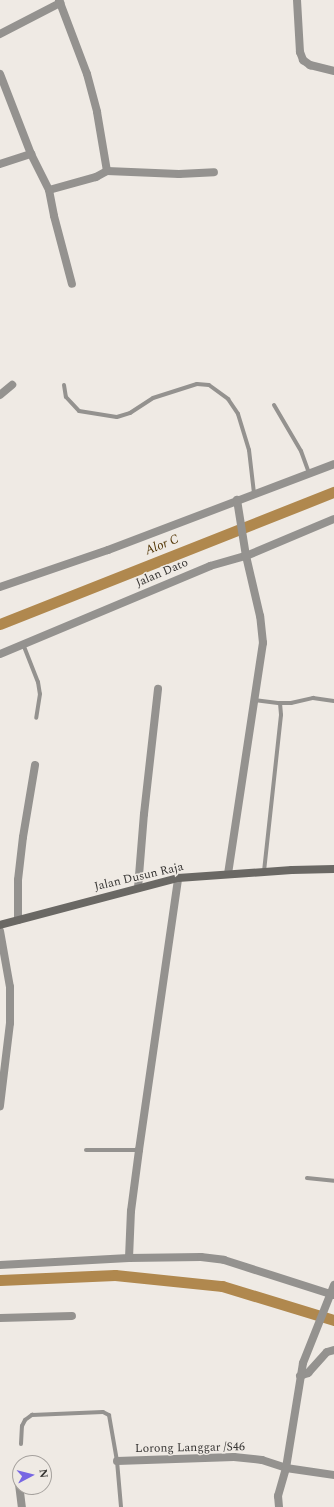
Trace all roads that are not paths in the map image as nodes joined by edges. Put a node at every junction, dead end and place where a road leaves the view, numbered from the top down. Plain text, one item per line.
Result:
1 (297, 0) edge
2 (59, 2) edge
3 (0, 34) edge
4 (334, 71) edge
5 (0, 74) edge
6 (31, 154) junction
7 (0, 164) edge
8 (107, 171) junction
9 (214, 172) dead end
10 (49, 190) junction
11 (72, 284) dead end
12 (12, 385) dead end
13 (64, 385) dead end
14 (0, 395) edge
15 (274, 405) dead end
16 (334, 464) edge
17 (309, 474) junction
18 (254, 493) junction
19 (237, 503) junction
20 (334, 519) edge
21 (245, 554) junction
22 (0, 587) edge
23 (22, 644) junction
24 (0, 654) edge
25 (158, 690) dead end
26 (253, 700) junction
27 (334, 701) edge
28 (280, 702) junction
29 (36, 718) dead end
30 (35, 766) dead end
31 (334, 869) edge
32 (264, 872) junction
33 (228, 874) junction
34 (178, 878) junction
35 (138, 888) junction
36 (18, 920) junction
37 (0, 925) edge
38 (0, 931) edge
39 (0, 1106) edge
40 (86, 1150) dead end
41 (139, 1150) junction
42 (307, 1178) dead end
43 (334, 1181) edge
44 (129, 1258) junction
45 (0, 1265) edge
46 (334, 1284) edge
47 (332, 1295) edge
48 (72, 1316) dead end
49 (0, 1318) edge
50 (334, 1350) edge
51 (300, 1376) junction
52 (21, 1444) dead end
53 (117, 1461) junction
54 (286, 1468) junction
55 (334, 1476) edge
56 (20, 1495) edge
57 (22, 1507) edge
58 (121, 1507) edge
59 (279, 1507) edge

1 - 4 street
2 - 3 street
2 - 8 street
5 - 6 street
6 - 7 street
6 - 10 street
8 - 9 street
8 - 10 street
10 - 11 street
12 - 14 street
13 - 18 lane
15 - 17 lane
16 - 17 street
17 - 18 street
18 - 19 street
19 - 21 street
19 - 22 street
20 - 21 street, Jalan Dato
21 - 23 street, Jalan Dato
21 - 26 street
23 - 24 street, Jalan Dato
23 - 29 lane
25 - 35 street
26 - 28 lane
26 - 33 street
27 - 28 lane
28 - 32 lane
30 - 36 street
31 - 32 main road, Jalan Dusun Raja
32 - 33 main road, Jalan Dusun Raja
33 - 34 main road, Jalan Dusun Raja
34 - 35 main road, Jalan Dusun Raja
34 - 41 street
35 - 36 main road, Jalan Dusun Raja
36 - 37 main road, Jalan Dusun Raja
38 - 39 street
40 - 41 lane
41 - 44 street
42 - 43 lane
44 - 45 street
44 - 47 street
46 - 47 street
47 - 51 street
48 - 49 street
50 - 51 street
51 - 54 street
52 - 53 lane
53 - 54 street, Lorong Langgar /S46
53 - 58 lane
54 - 55 street, Lorong Langgar /S46
54 - 59 street
56 - 57 street

